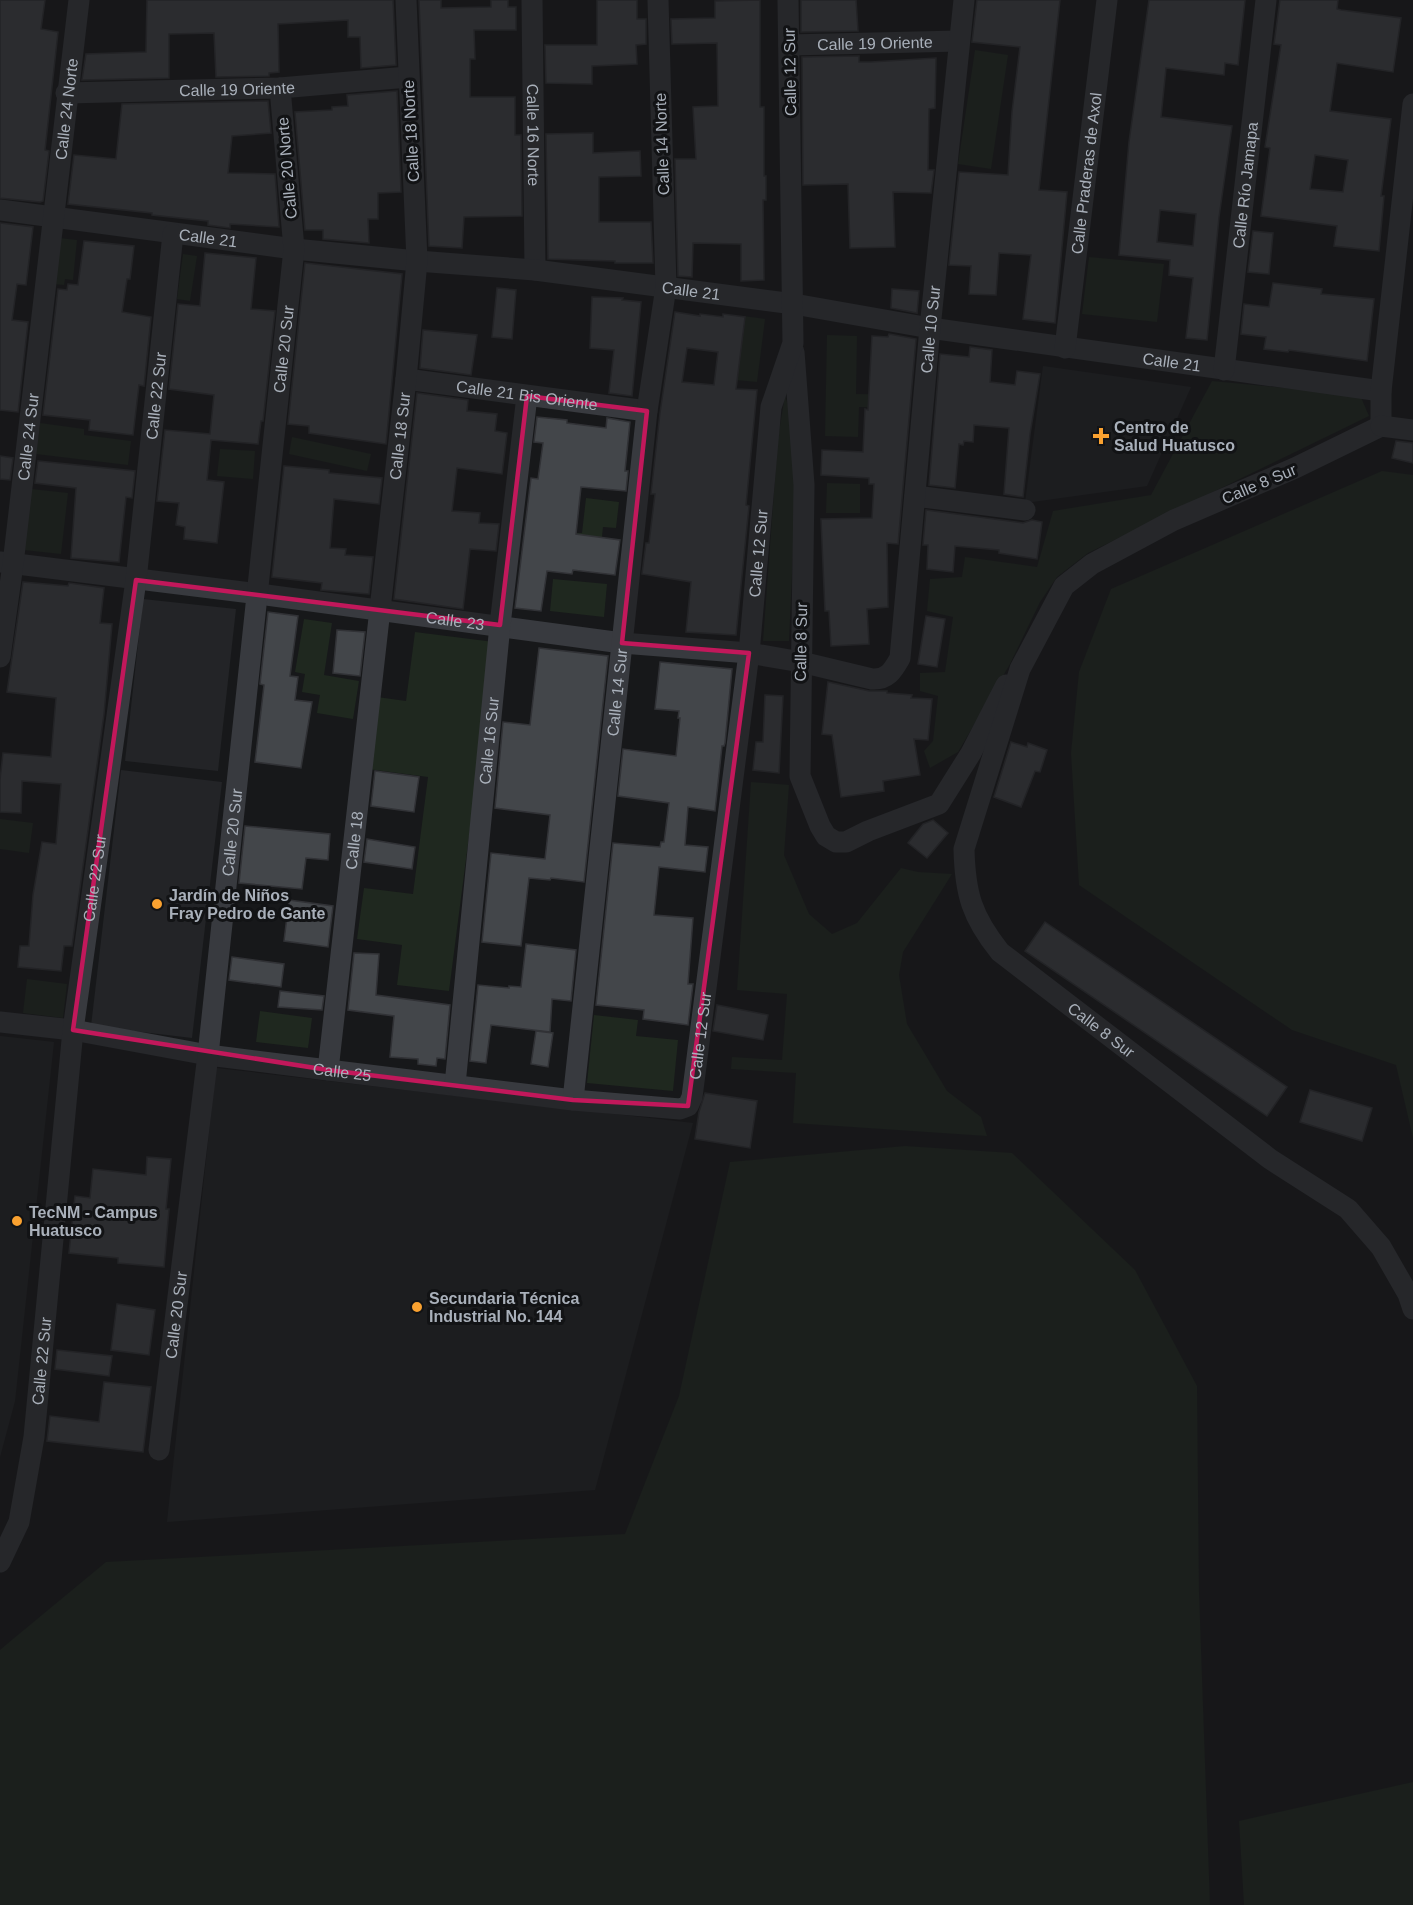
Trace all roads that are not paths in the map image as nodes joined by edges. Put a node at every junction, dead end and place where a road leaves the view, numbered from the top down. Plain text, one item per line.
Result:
1 (78, 0) edge
2 (406, 0) edge
3 (532, 0) edge
4 (658, 0) edge
5 (788, 0) edge
6 (964, 0) edge
7 (1107, 0) edge
8 (1266, 0) edge
9 (959, 41) junction
10 (789, 45) junction
11 (408, 77) junction
12 (280, 88) junction
13 (66, 93) junction
14 (1413, 104) edge
15 (0, 210) edge
16 (53, 217) junction
17 (174, 234) junction
18 (294, 249) junction
19 (417, 261) junction
20 (535, 270) junction
21 (666, 287) junction
22 (794, 303) junction
23 (930, 328) junction
24 (793, 343) junction
25 (1065, 348) junction
26 (1224, 370) junction
27 (406, 379) junction
28 (1381, 391) junction
29 (527, 396) junction
30 (647, 411) junction
31 (1381, 426) junction
32 (1413, 430) edge
33 (915, 496) junction
34 (1025, 510) dead end
35 (6, 563) edge
36 (136, 580) junction
37 (259, 594) junction
38 (379, 611) junction
39 (500, 625) junction
40 (622, 643) junction
41 (749, 653) junction
42 (0, 657) edge
43 (900, 658) joint
44 (801, 662) junction
45 (1020, 669) junction
46 (0, 1022) edge
47 (72, 1030) junction
48 (208, 1055) junction
49 (328, 1070) junction
50 (455, 1085) junction
51 (573, 1100) junction
52 (688, 1106) joint
53 (1413, 1309) edge
54 (159, 1449) dead end
55 (0, 1562) edge

1 - 13 street, Calle 24 Norte
2 - 11 street, Calle 18 Norte
3 - 20 street, Calle 16 Norte
4 - 21 street, Calle 14 Norte
5 - 10 street, Calle 12 Sur
6 - 9 street, Calle 10 Sur
7 - 25 street, Calle Praderas de Axol
8 - 26 street, Calle Río Jamapa
9 - 10 street, Calle 19 Oriente
9 - 23 street, Calle 10 Sur
10 - 22 street, Calle 12 Sur
11 - 12 street, Calle 19 Oriente
11 - 19 street, Calle 18 Norte
12 - 13 street, Calle 19 Oriente
12 - 18 street, Calle 20 Norte
13 - 16 street, Calle 24 Norte
14 - 28 street
15 - 16 street, Calle 21
16 - 17 street, Calle 21
16 - 35 street, Calle 24 Sur
17 - 18 street, Calle 21
17 - 36 street, Calle 22 Sur
18 - 19 street, Calle 21
18 - 37 street, Calle 20 Sur
19 - 20 street, Calle 21
19 - 27 street, Calle 18 Sur
20 - 21 street, Calle 21
21 - 22 street, Calle 21
21 - 30 street, Calle 14 Sur
22 - 23 street, Calle 21
22 - 24 street, Calle 12 Sur
23 - 25 street, Calle 21
23 - 33 street, Calle 10 Sur
24 - 41 street, Calle 12 Sur
24 - 44 street, Calle 8 Sur
25 - 26 street, Calle 21
26 - 28 street, Calle 21
27 - 29 street, Calle 21 Bis Oriente
27 - 38 street, Calle 18 Sur
28 - 31 street
29 - 30 street, Calle 21 Bis Oriente
29 - 39 street, Calle 16 Sur
30 - 40 street, Calle 14 Sur
31 - 32 street
31 - 45 street, Calle 8 Sur
33 - 34 street
33 - 43 street, Calle 10 Sur
35 - 36 street, Calle 23
35 - 42 street, Calle 24 Sur
36 - 37 street, Calle 23
36 - 47 street, Calle 22 Sur
37 - 38 street, Calle 23
37 - 48 street, Calle 20 Sur
38 - 39 street, Calle 23
38 - 49 street, Calle 18
39 - 40 street, Calle 23
39 - 50 street, Calle 16 Sur
40 - 41 street, Calle 23
40 - 51 street, Calle 14 Sur
41 - 44 street, Calle 23
41 - 52 street, Calle 12 Sur
43 - 44 street, Calle 23
44 - 45 street, Calle 8 Sur
45 - 53 street, Calle 8 Sur
46 - 47 street, Calle 25
47 - 48 street, Calle 25
47 - 55 street, Calle 22 Sur
48 - 49 street, Calle 25
48 - 54 street, Calle 20 Sur
49 - 50 street, Calle 25
50 - 51 street, Calle 25
51 - 52 street, Calle 25

